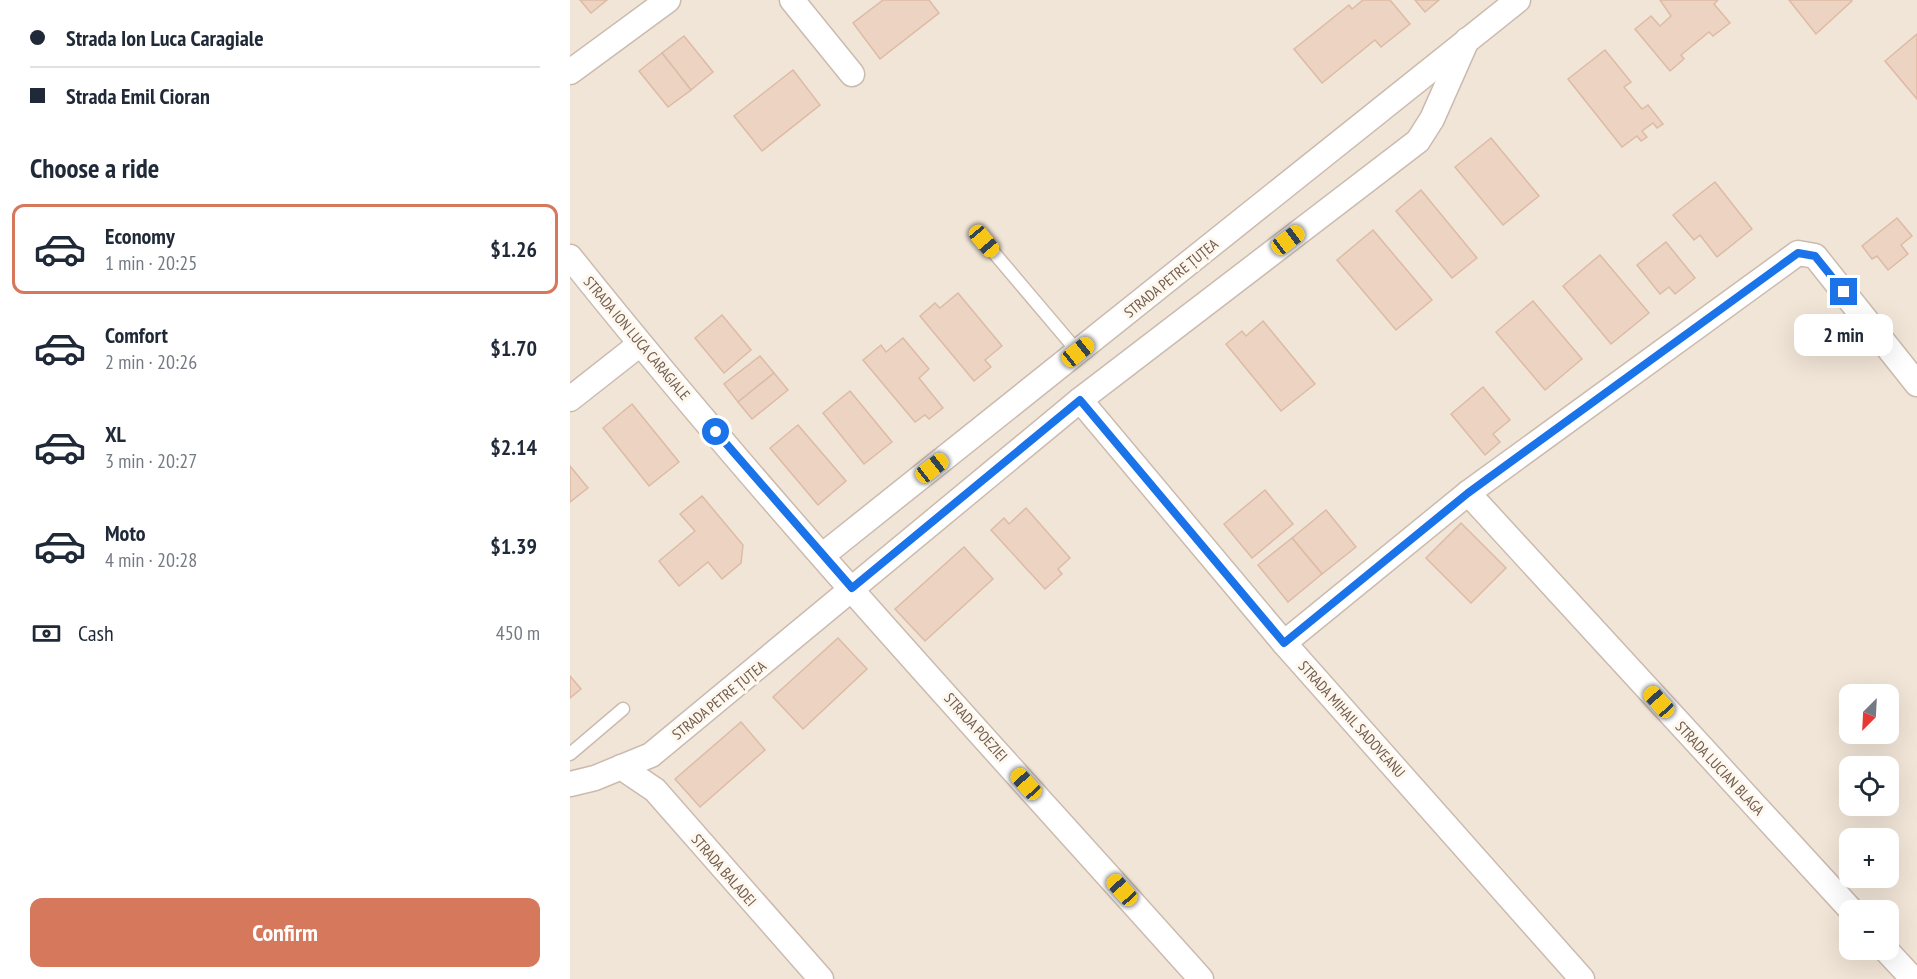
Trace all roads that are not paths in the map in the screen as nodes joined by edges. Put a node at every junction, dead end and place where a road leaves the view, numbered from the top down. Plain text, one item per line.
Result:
1 (668, 0) edge
2 (792, 0) edge
3 (1518, 0) edge
4 (1467, 40) junction
5 (570, 72) edge
6 (852, 74) dead end
7 (984, 241) dead end
8 (570, 257) edge
9 (640, 344) junction
10 (1078, 352) junction
11 (1102, 383) junction
12 (1917, 384) edge
13 (570, 399) edge
14 (1080, 400) junction
15 (1468, 493) junction
16 (823, 555) junction
17 (852, 588) junction
18 (1284, 643) junction
19 (623, 709) dead end
20 (570, 754) edge
21 (621, 767) junction
22 (570, 784) edge
23 (1842, 900) edge
24 (1895, 960) edge
25 (821, 979) edge
26 (1201, 979) edge
27 (1582, 979) edge
28 (1913, 979) edge

1 - 5 street
2 - 6 street
3 - 4 street, STRADA PETRE ȚUȚEA
4 - 10 street, STRADA PETRE ȚUȚEA
4 - 11 street, STRADA PETRE ȚUȚEA
7 - 10 lane
8 - 9 street, STRADA ION LUCA CARAGIALE
9 - 13 street
9 - 16 street, STRADA ION LUCA CARAGIALE
10 - 11 street
10 - 16 street, STRADA PETRE ȚUȚEA
11 - 14 street, STRADA PETRE ȚUȚEA
12 - 15 street
14 - 17 street, STRADA PETRE ȚUȚEA
14 - 18 street, STRADA MIHAIL SADOVEANU
15 - 18 street
15 - 23 street, STRADA LUCIAN BLAGA
16 - 17 street, STRADA POEZIEI
17 - 21 street, STRADA PETRE ȚUȚEA
17 - 26 street, STRADA POEZIEI
18 - 27 street, STRADA MIHAIL SADOVEANU
19 - 20 lane
21 - 22 street, STRADA PETRE ȚUȚEA
21 - 25 street, STRADA BALADEI
24 - 28 street

